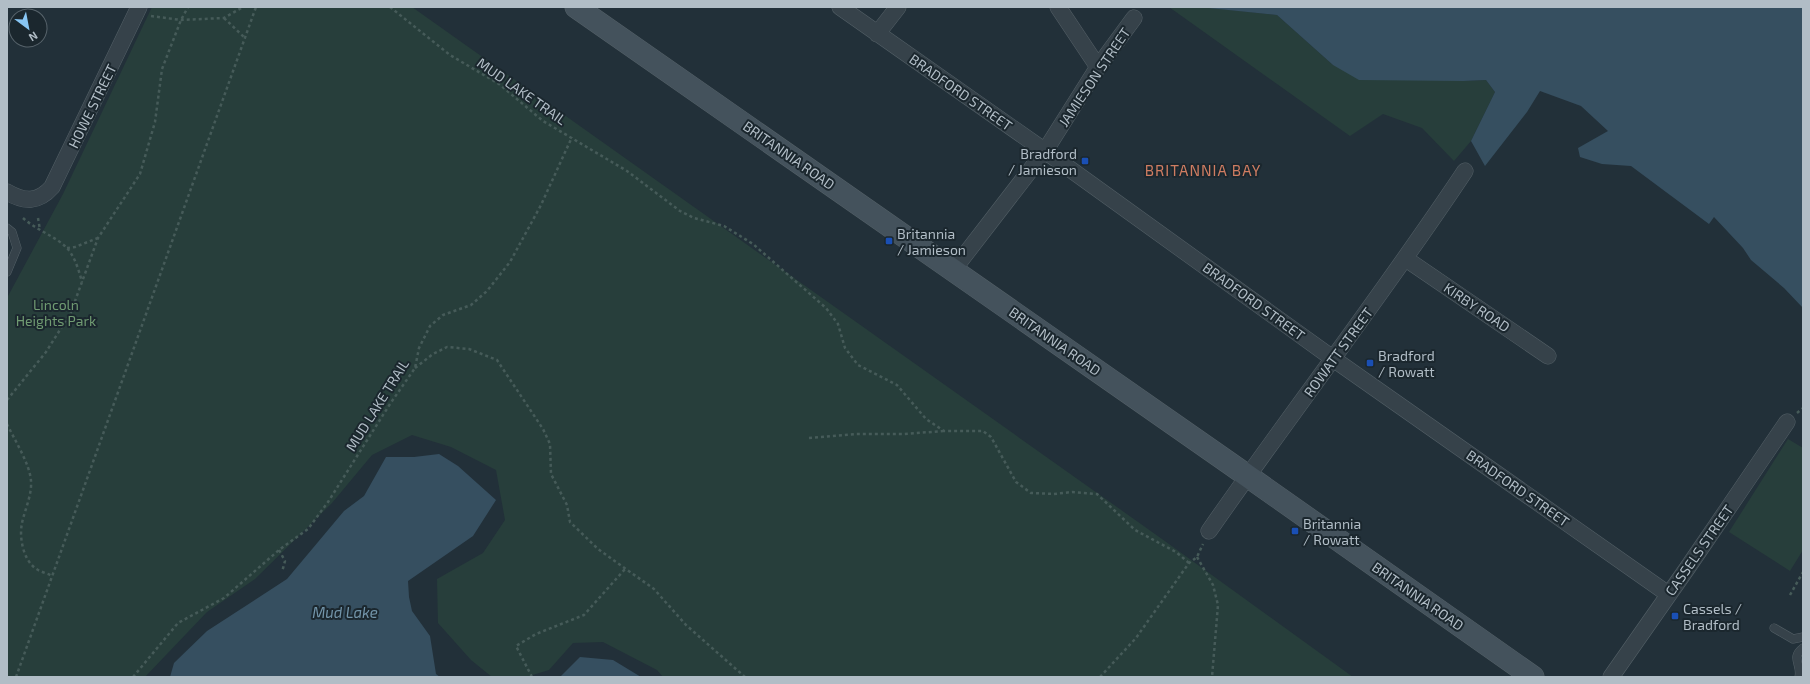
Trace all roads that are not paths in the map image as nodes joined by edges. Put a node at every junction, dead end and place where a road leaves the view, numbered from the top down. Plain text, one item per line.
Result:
1 (576, 7) edge
2 (840, 7) edge
3 (898, 7) edge
4 (1058, 7) edge
5 (138, 10) edge
6 (1134, 18) dead end
7 (877, 34) junction
8 (1098, 67) junction
9 (1045, 151) junction
10 (1465, 171) dead end
11 (7, 192) edge
12 (7, 228) edge
13 (1406, 259) junction
14 (954, 270) junction
15 (7, 272) edge
16 (1548, 356) dead end
17 (1333, 359) junction
18 (1787, 422) dead end
19 (1248, 476) junction
20 (1209, 530) road end
21 (1668, 594) junction
22 (1774, 628) dead end
23 (1803, 637) edge
24 (1803, 648) edge
25 (1533, 677) edge
26 (1611, 677) edge
27 (1799, 677) edge

1 - 14 street, BRITANNIA ROAD
2 - 7 street, BRADFORD STREET
3 - 7 street
4 - 8 street
5 - 11 street, HOWE STREET
6 - 8 street, JAMIESON STREET
7 - 9 street, BRADFORD STREET
8 - 9 street, JAMIESON STREET
9 - 14 street, JAMIESON STREET
9 - 17 street, BRADFORD STREET
10 - 13 street, ROWATT STREET
12 - 15 lane
13 - 16 street, KIRBY ROAD
13 - 17 street, ROWATT STREET
14 - 19 street, BRITANNIA ROAD
17 - 19 street, ROWATT STREET
17 - 21 street, BRADFORD STREET
18 - 21 street, CASSELS STREET
19 - 20 street, ROWATT STREET
19 - 25 street, BRITANNIA ROAD
21 - 26 street, CASSELS STREET
22 - 23 lane
24 - 27 lane

